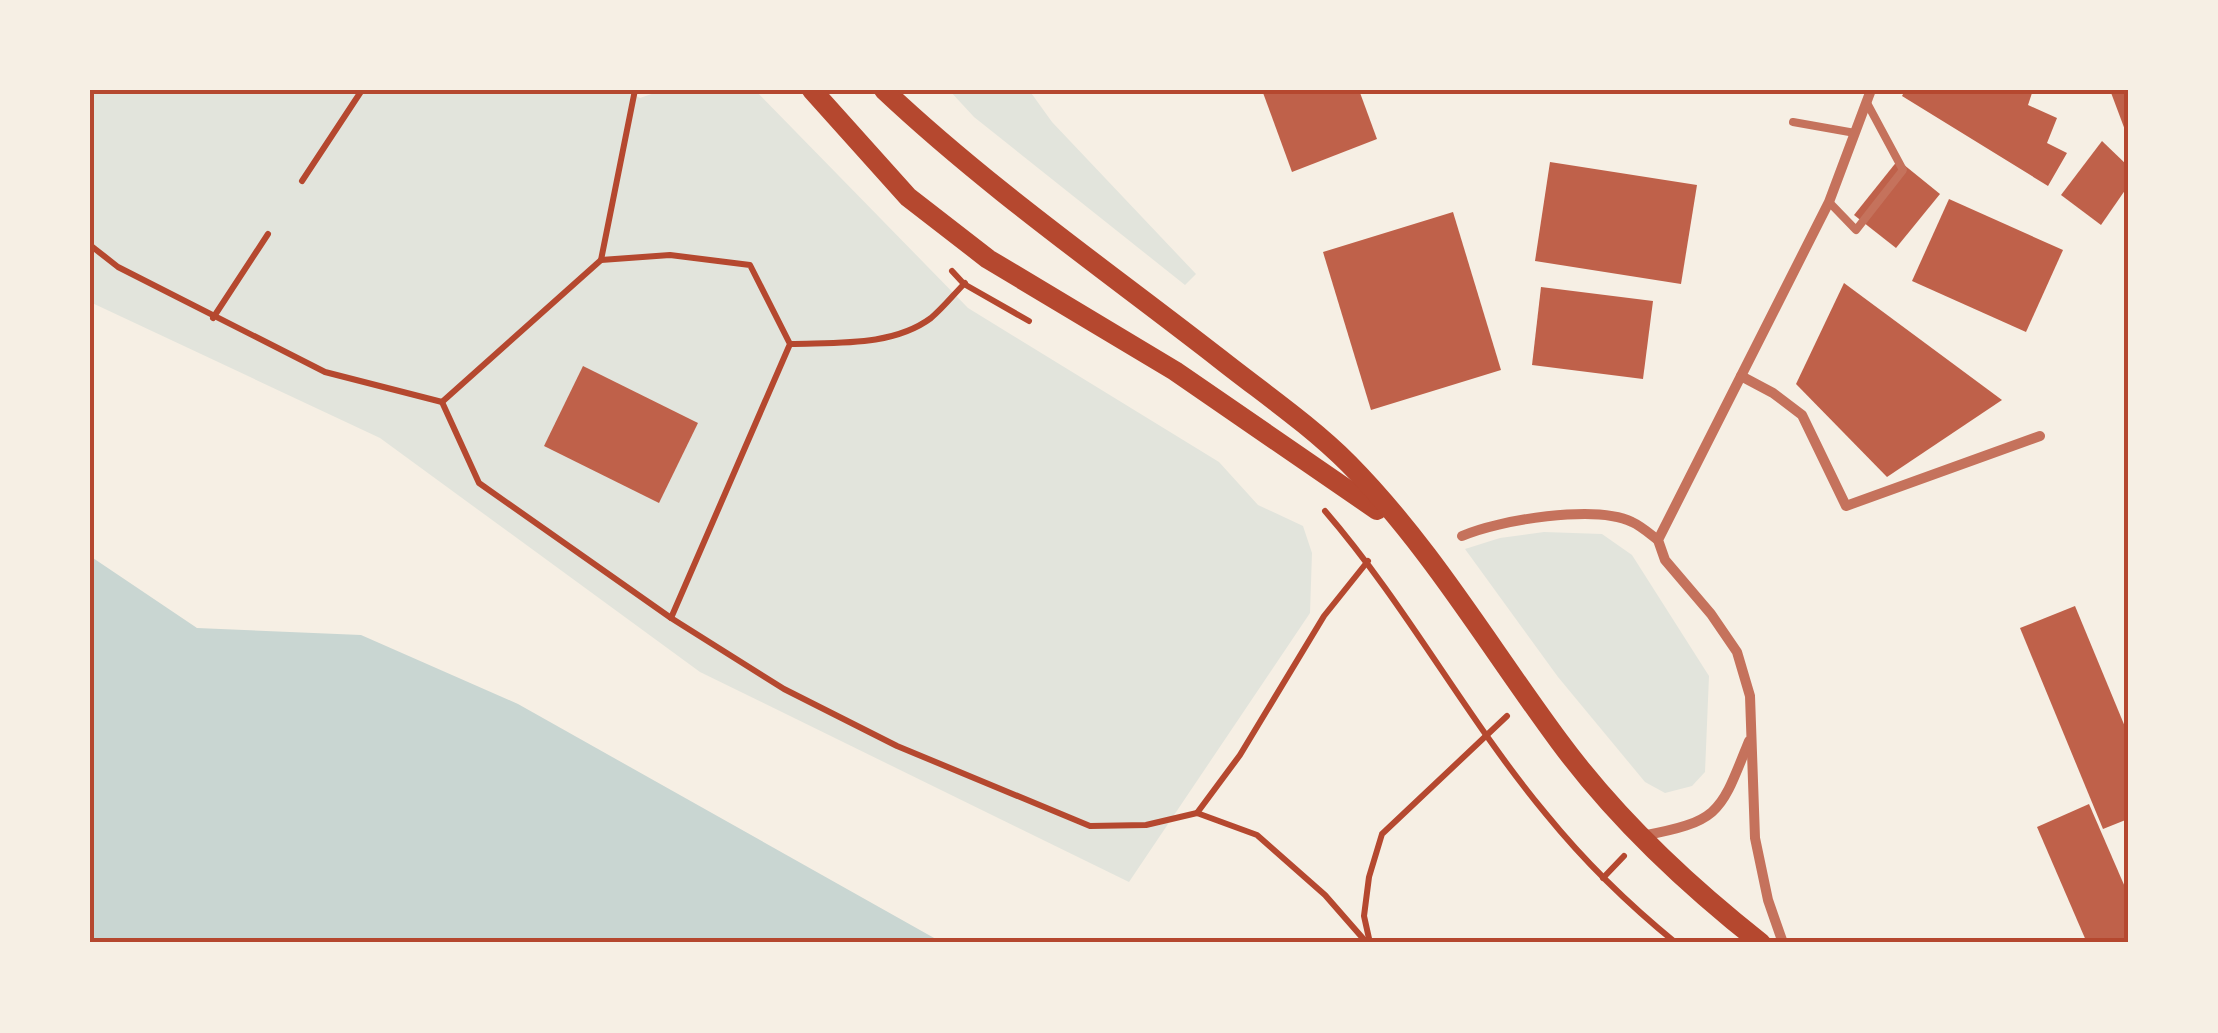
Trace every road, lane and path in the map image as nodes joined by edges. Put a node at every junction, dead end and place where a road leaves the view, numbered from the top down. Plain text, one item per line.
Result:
1 (362, 90) edge
2 (635, 90) edge
3 (812, 90) edge
4 (884, 90) edge
5 (1872, 90) edge
6 (1867, 104) junction
7 (1793, 122) dead end
8 (1855, 133) junction
9 (302, 182) dead end
10 (1829, 202) junction
11 (268, 234) dead end
12 (90, 245) edge
13 (988, 259) junction
14 (602, 260) junction
15 (951, 270) dead end
16 (964, 284) junction
17 (213, 318) junction
18 (1031, 322) dead end
19 (790, 344) junction
20 (1741, 376) junction
21 (442, 402) junction
22 (2040, 436) dead end
23 (1319, 505) dead end
24 (1407, 532) junction
25 (1462, 536) dead end
26 (1658, 540) junction
27 (1368, 561) junction
28 (671, 618) junction
29 (1528, 696) junction
30 (1487, 735) junction
31 (1751, 735) junction
32 (1197, 813) junction
33 (1641, 836) junction
34 (1368, 943) edge
35 (1676, 943) edge
36 (1761, 943) edge
37 (1782, 943) edge

1 - 9 path
2 - 14 path
3 - 13 main road
4 - 24 main road
5 - 6 street
6 - 8 street
6 - 10 lane
7 - 8 lane
8 - 10 street
10 - 20 street
11 - 17 path
12 - 17 path
13 - 16 path
13 - 24 main road
14 - 19 path
14 - 21 path
15 - 16 path
16 - 18 path
16 - 19 path
17 - 21 path
19 - 28 path
20 - 22 street
20 - 26 street
21 - 28 path
23 - 27 path
24 - 29 main road
25 - 26 street
26 - 31 street
27 - 30 path
27 - 32 path
28 - 32 path
29 - 30 path
29 - 33 main road
30 - 34 path
30 - 35 path
31 - 33 street
31 - 37 street
32 - 34 path
33 - 36 main road

